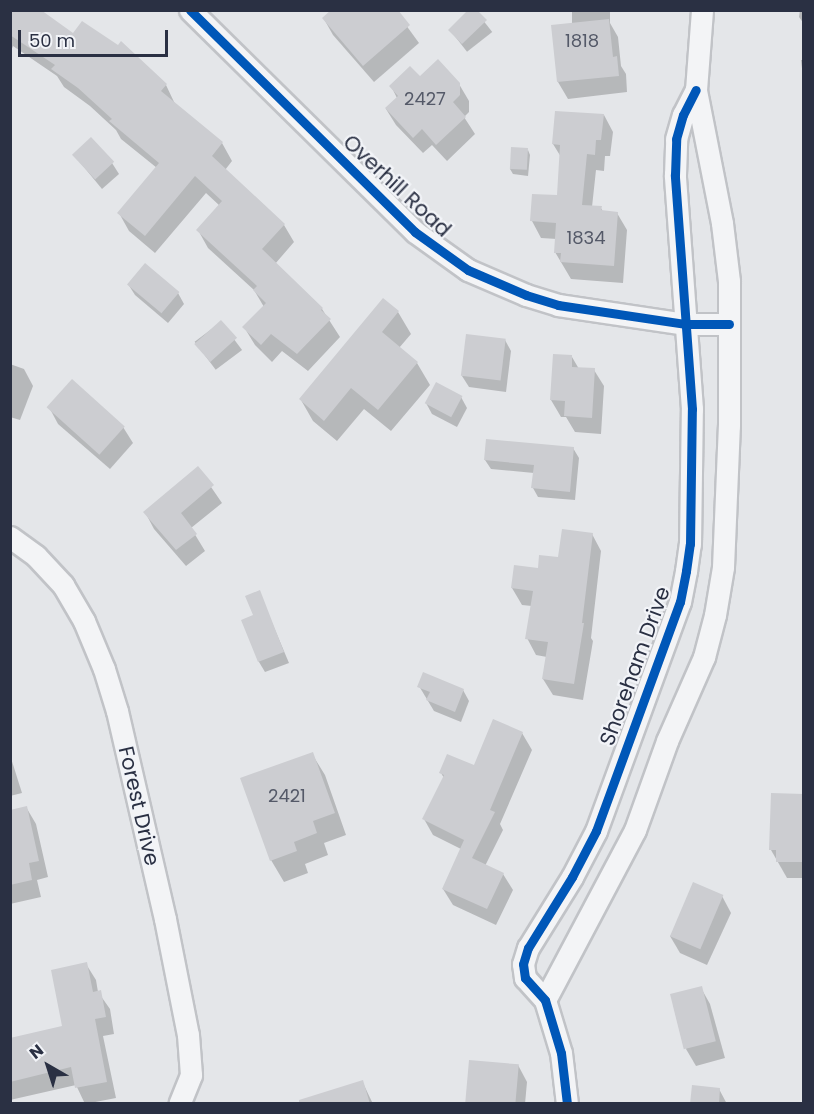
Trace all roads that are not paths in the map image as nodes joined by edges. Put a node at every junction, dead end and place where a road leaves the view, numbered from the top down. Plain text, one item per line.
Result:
1 (190, 10) edge
2 (702, 10) edge
3 (696, 90) junction
4 (685, 324) junction
5 (729, 324) junction
6 (10, 537) edge
7 (547, 1006) junction
8 (189, 1098) edge
9 (567, 1104) edge

1 - 4 street, Overhill Road
2 - 3 street, Shoreham Drive
3 - 4 street, Shoreham Drive
3 - 5 street, Shoreham Drive
4 - 5 street, Overhill Road
4 - 7 street, Shoreham Drive
5 - 7 street, Shoreham Drive
6 - 8 street, Forest Drive
7 - 9 street

